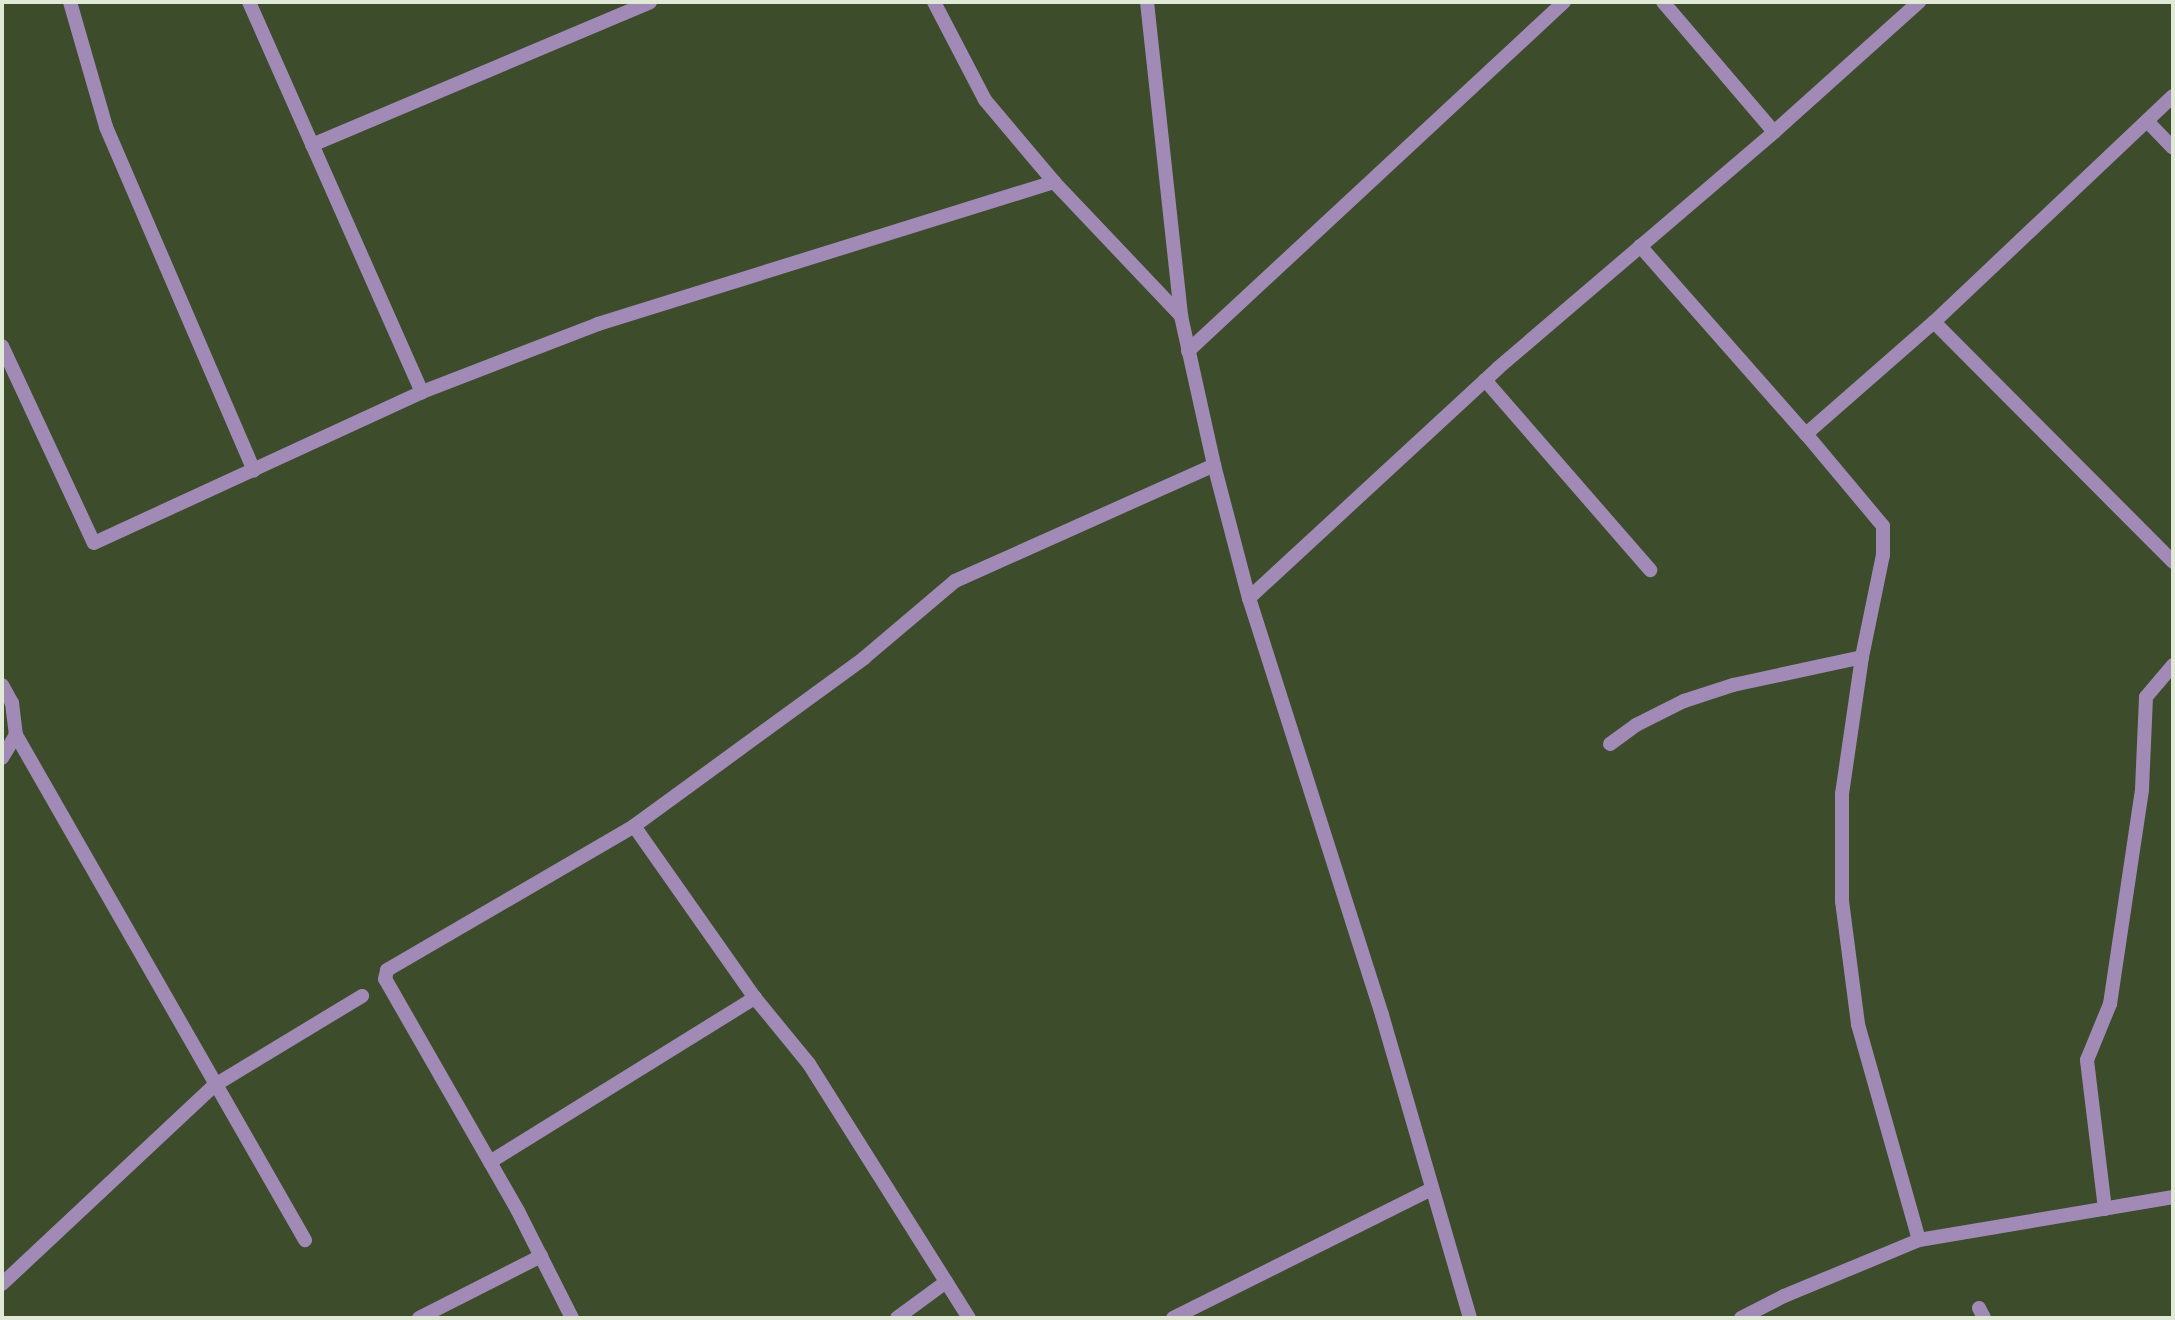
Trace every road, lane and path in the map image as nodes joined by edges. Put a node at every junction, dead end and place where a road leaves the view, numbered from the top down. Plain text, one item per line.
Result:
1 (70, 2) edge
2 (249, 2) edge
3 (650, 2) edge
4 (934, 2) edge
5 (1564, 2) edge
6 (1663, 2) edge
7 (1919, 2) edge
8 (1148, 3) edge
9 (2173, 96) edge
10 (2147, 121) junction
11 (1774, 132) junction
12 (312, 145) junction
13 (2173, 148) edge
14 (1054, 182) junction
15 (1640, 246) junction
16 (1181, 316) junction
17 (1934, 322) junction
18 (2, 346) edge
19 (1188, 351) junction
20 (1485, 380) junction
21 (422, 392) junction
22 (1806, 434) junction
23 (1214, 465) junction
24 (254, 470) junction
25 (2173, 562) edge
26 (1650, 570) dead end
27 (1249, 598) junction
28 (1862, 657) junction
29 (2173, 665) edge
30 (2, 685) edge
31 (16, 735) junction
32 (1610, 744) dead end
33 (2, 758) edge
34 (634, 826) junction
35 (362, 996) dead end
36 (755, 998) junction
37 (215, 1085) junction
38 (490, 1162) junction
39 (1432, 1189) junction
40 (2173, 1197) edge
41 (2105, 1209) junction
42 (305, 1240) dead end
43 (1919, 1240) junction
44 (541, 1256) junction
45 (946, 1282) junction
46 (2, 1284) edge
47 (1764, 1313) edge
48 (419, 1318) edge
49 (572, 1318) edge
50 (897, 1318) edge
51 (969, 1318) edge
52 (1173, 1318) edge
53 (1470, 1318) edge
54 (1741, 1318) edge

1 - 24 street
2 - 12 street
3 - 12 street
4 - 14 street
5 - 19 street
6 - 11 street
7 - 11 street
8 - 16 street
9 - 10 street
10 - 13 street
10 - 17 street
11 - 15 street
12 - 21 street
14 - 16 street
14 - 21 street
15 - 20 street
15 - 22 street
16 - 19 street
17 - 22 street
17 - 25 street
18 - 24 street
19 - 23 street
20 - 26 street
20 - 27 street
21 - 24 street
22 - 28 street
23 - 27 street
23 - 34 street
27 - 39 street
28 - 32 street
28 - 43 street
29 - 41 street
30 - 31 street
31 - 33 street
31 - 37 street
34 - 36 street
34 - 38 street
35 - 37 street
36 - 38 street
36 - 45 street
37 - 42 street
37 - 46 street
38 - 44 street
39 - 52 street
39 - 53 street
40 - 41 street
41 - 43 street
43 - 47 street
44 - 48 street
44 - 49 street
45 - 50 street
45 - 51 street
47 - 54 street

